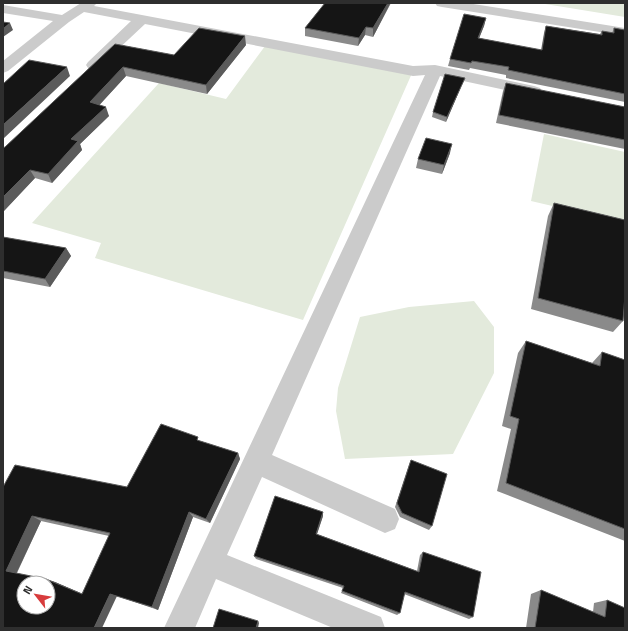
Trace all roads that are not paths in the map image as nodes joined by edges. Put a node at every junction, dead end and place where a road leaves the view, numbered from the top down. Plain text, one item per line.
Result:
1 (442, 3) edge
2 (86, 5) edge
3 (3, 9) edge
4 (64, 19) junction
5 (142, 19) junction
6 (625, 32) edge
7 (3, 68) edge
8 (435, 70) junction
9 (84, 74) edge
10 (550, 94) edge
11 (256, 461) junction
12 (385, 519) dead end
13 (210, 562) junction
14 (179, 628) edge
15 (370, 628) edge

1 - 6 street
2 - 4 street
2 - 5 street
3 - 4 street
4 - 7 street
5 - 8 street
5 - 9 street
8 - 10 street
8 - 11 street
11 - 12 street
11 - 13 street
13 - 14 street
13 - 15 street

